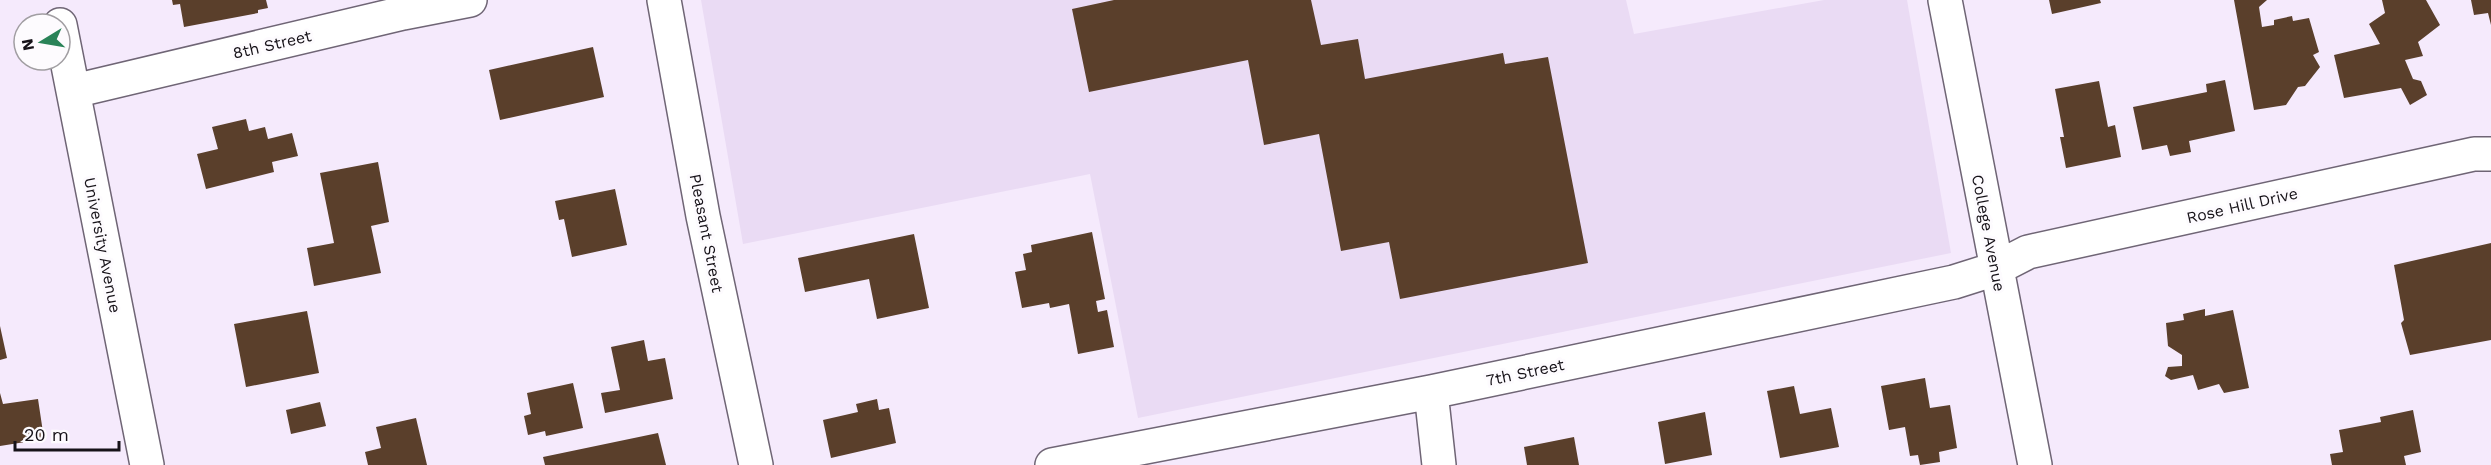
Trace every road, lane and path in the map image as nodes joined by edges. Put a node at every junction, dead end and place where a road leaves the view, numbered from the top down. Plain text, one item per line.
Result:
1 (470, 0) edge
2 (664, 0) edge
3 (1945, 0) edge
4 (70, 72) edge
5 (74, 91) junction
6 (2491, 154) edge
7 (1995, 269) junction
8 (1431, 392) junction
9 (147, 465) edge
10 (756, 465) edge
11 (1052, 465) edge
12 (1439, 465) edge
13 (2035, 465) edge

1 - 5 street, 8th Street
2 - 10 street, Pleasant Street
3 - 7 street, College Avenue
4 - 5 street, University Avenue
5 - 9 street, University Avenue
6 - 7 street, Rose Hill Drive
7 - 8 street, 7th Street
7 - 13 street, College Avenue
8 - 11 street, 7th Street
8 - 12 street

